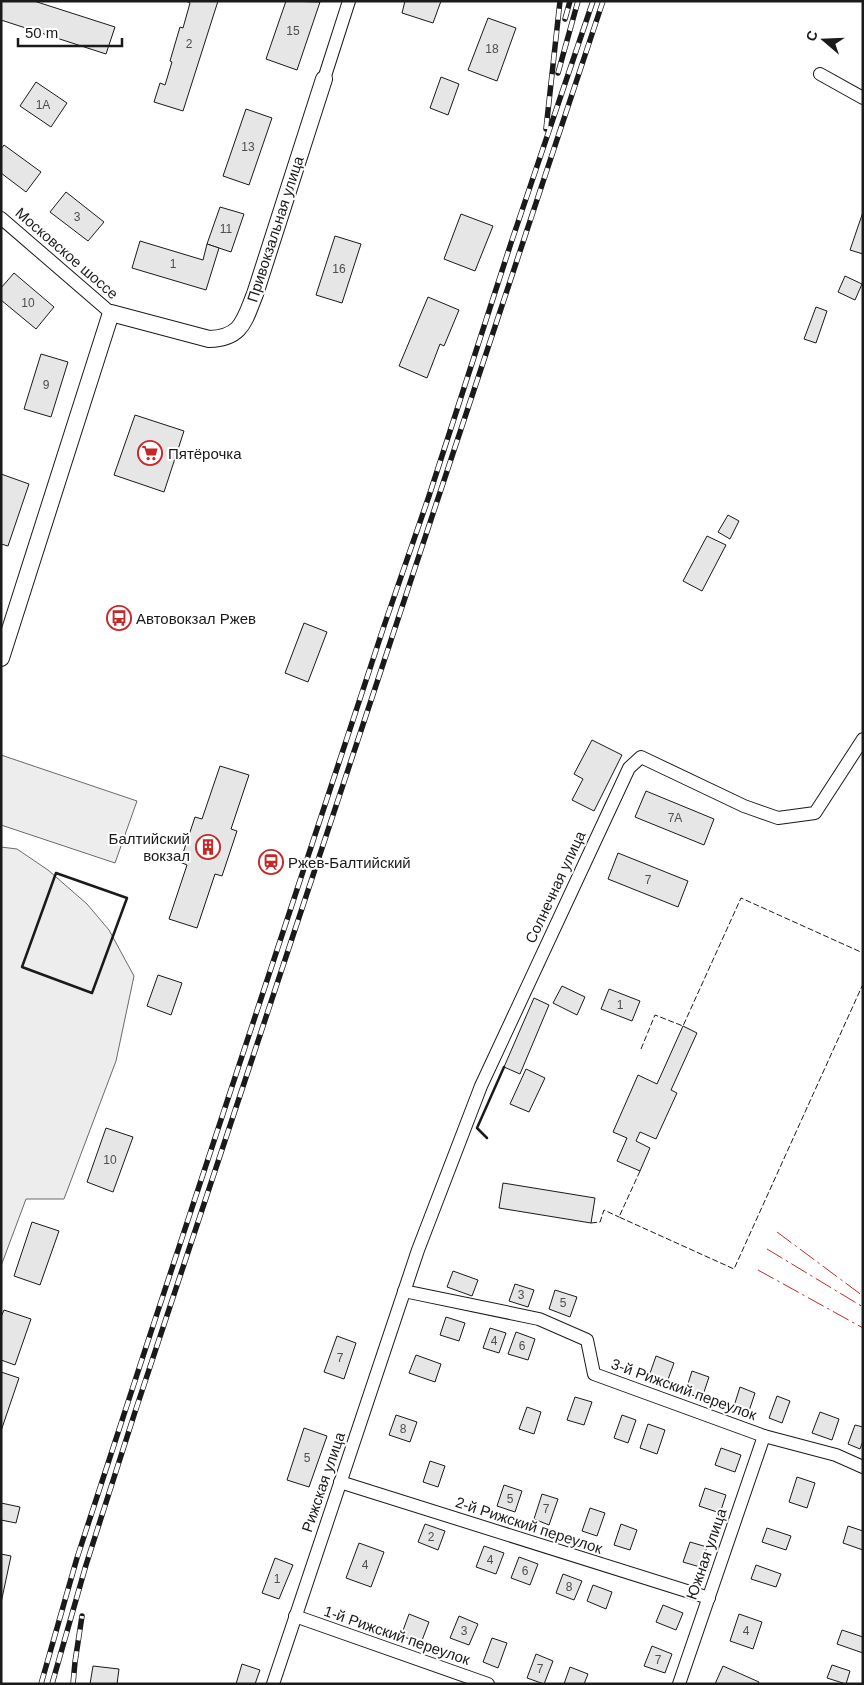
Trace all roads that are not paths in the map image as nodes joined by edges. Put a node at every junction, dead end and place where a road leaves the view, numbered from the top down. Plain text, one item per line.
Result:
1 (349, 1) edge
2 (820, 74) dead end
3 (324, 79) joint
4 (863, 98) edge
5 (1, 218) edge
6 (112, 313) junction
7 (7, 627) edge
8 (1, 658) edge
9 (863, 739) edge
10 (404, 1292) junction
11 (764, 1436) junction
12 (863, 1466) edge
13 (340, 1482) junction
14 (709, 1598) junction
15 (295, 1616) junction
16 (273, 1684) edge
17 (488, 1684) edge
18 (679, 1684) edge

1 - 3 street, Привокзальная улица
2 - 4 street
3 - 6 street, Привокзальная улица
5 - 6 street, Московское шоссе
6 - 7 street
7 - 8 street
9 - 10 street, Солнечная улица
10 - 11 street, 3-й Рижский переулок
10 - 13 street, Рижская улица
11 - 12 street, 3-й Рижский переулок
11 - 14 street, Южная улица
13 - 14 street, 2-й Рижский переулок
13 - 15 street, Рижская улица
14 - 18 street, Южная улица
15 - 16 street, Рижская улица
15 - 17 street, 1-й Рижский переулок

